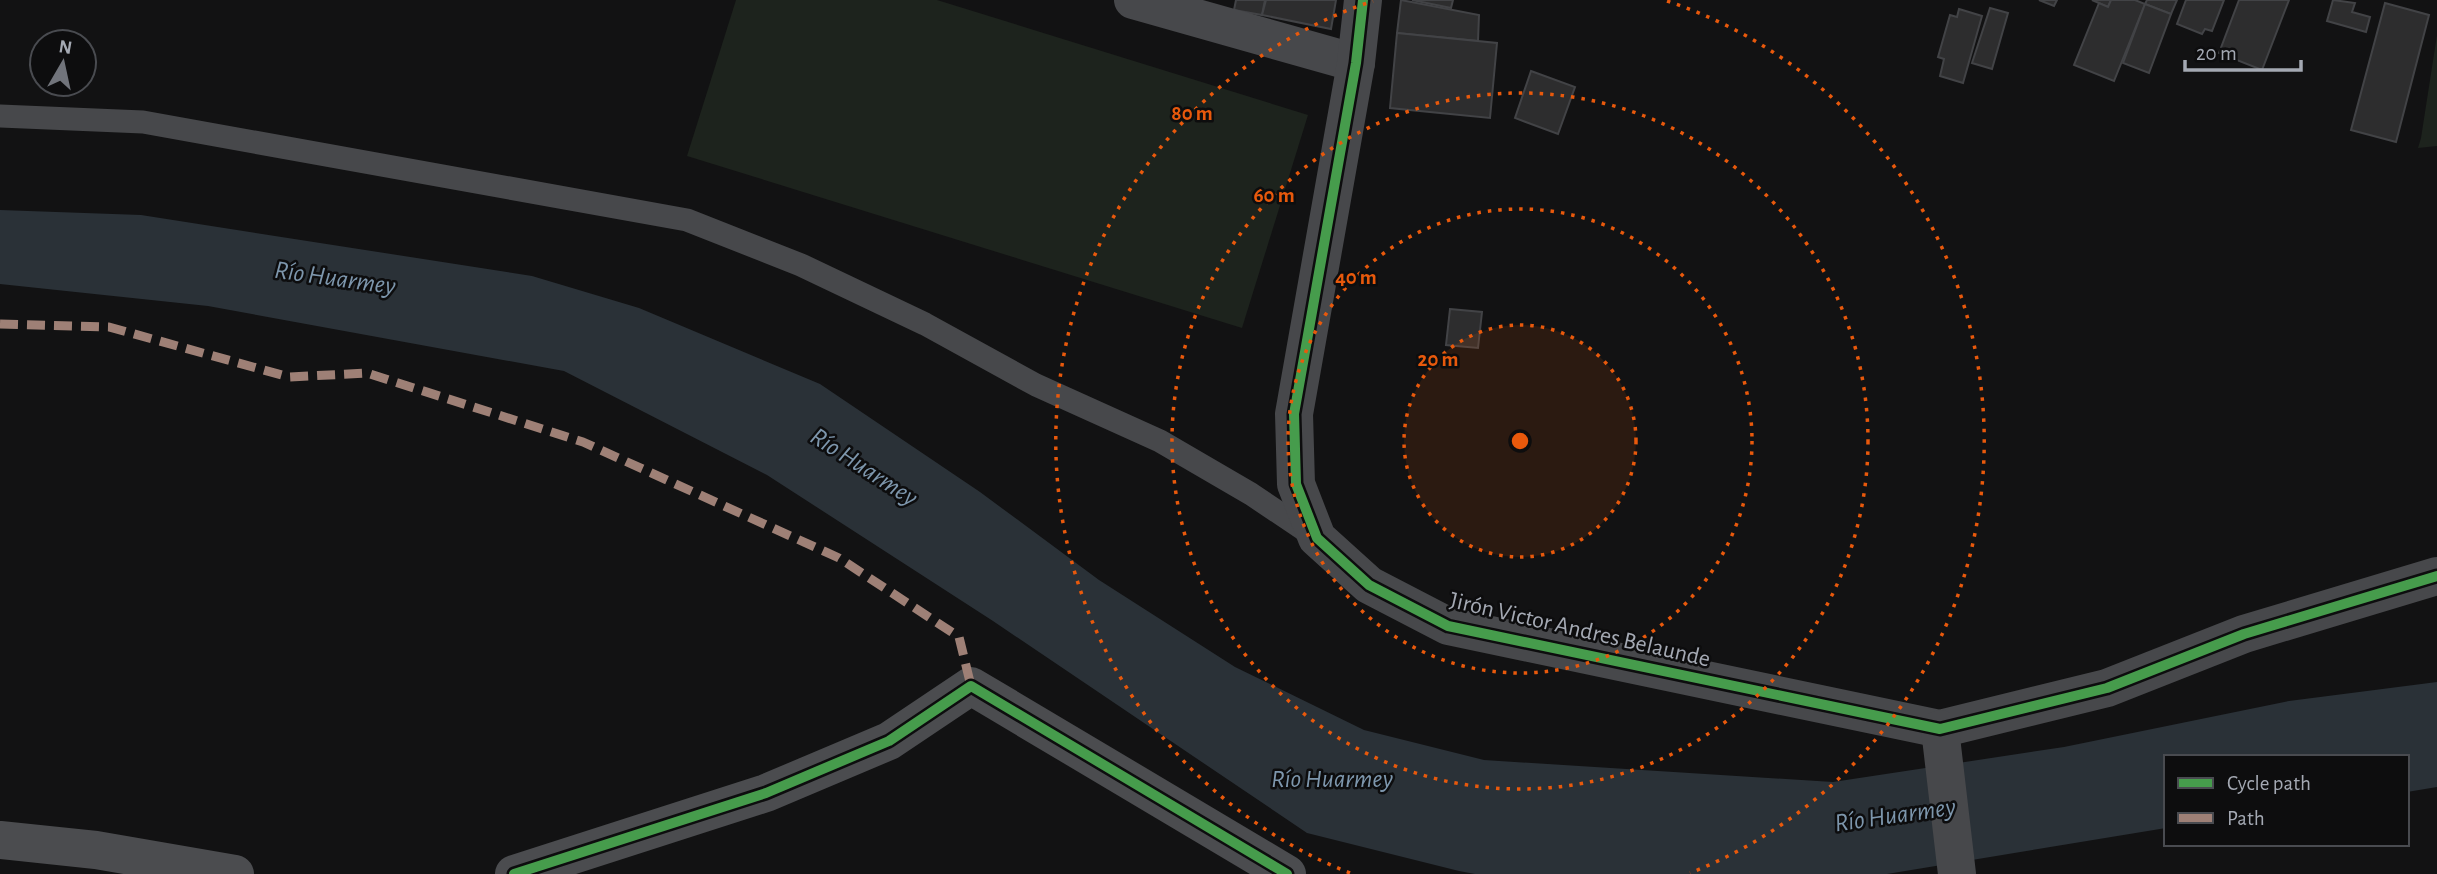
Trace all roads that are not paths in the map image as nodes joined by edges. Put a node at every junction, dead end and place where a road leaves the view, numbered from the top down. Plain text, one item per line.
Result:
1 (1133, 0) edge
2 (1363, 0) edge
3 (1356, 63) junction
4 (0, 116) edge
5 (1317, 538) junction
6 (2437, 576) edge
7 (1940, 729) junction
8 (0, 840) edge
9 (235, 874) edge
10 (514, 874) edge
11 (1287, 874) edge
12 (1957, 874) edge

1 - 3 street
2 - 3 street, Jirón Victor Andres Belaunde
3 - 5 street, Jirón Victor Andres Belaunde
4 - 5 lane
5 - 7 street, Jirón Victor Andres Belaunde
6 - 7 street
7 - 12 street
8 - 9 street
10 - 11 street

